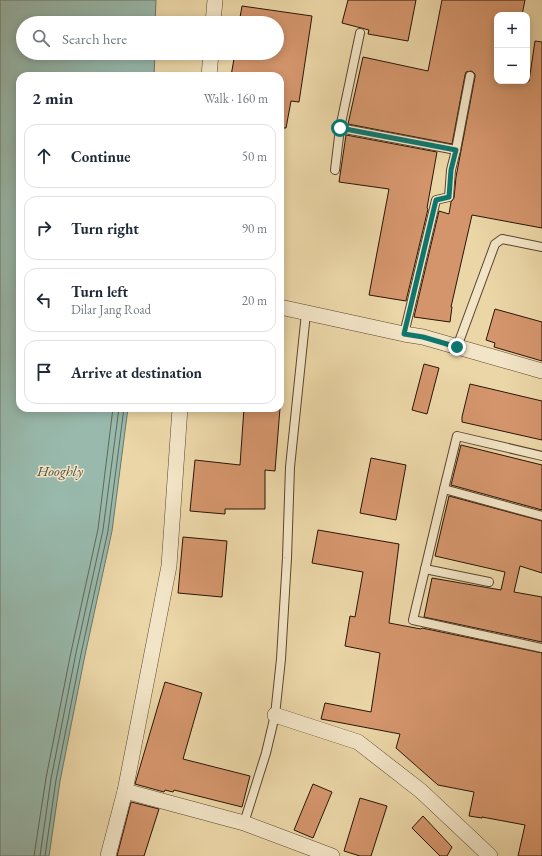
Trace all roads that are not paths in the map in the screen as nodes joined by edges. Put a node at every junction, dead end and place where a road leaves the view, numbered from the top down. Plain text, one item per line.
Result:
1 (215, 0) edge
2 (214, 16) edge
3 (360, 33) dead end
4 (210, 60) edge
5 (209, 72) edge
6 (470, 76) dead end
7 (340, 128) junction
8 (456, 150) junction
9 (336, 170) dead end
10 (542, 246) edge
11 (284, 308) edge
12 (306, 313) junction
13 (404, 334) junction
14 (457, 347) junction
15 (542, 371) edge
16 (180, 412) edge
17 (542, 456) edge
18 (444, 489) junction
19 (542, 516) edge
20 (425, 569) junction
21 (489, 582) dead end
22 (542, 648) edge
23 (275, 715) junction
24 (125, 791) junction
25 (244, 823) junction
26 (108, 856) edge
27 (332, 856) edge
28 (490, 856) edge

1 - 2 street
3 - 7 lane
4 - 5 street
6 - 8 lane
7 - 8 lane
7 - 9 lane
8 - 13 lane
10 - 14 lane
11 - 12 street
12 - 13 street
12 - 23 lane
13 - 14 street
14 - 15 street
16 - 24 street
17 - 18 lane
18 - 19 lane
18 - 20 lane
20 - 21 lane
20 - 22 lane
23 - 25 lane
23 - 28 street
24 - 25 street
24 - 26 street
25 - 27 street

